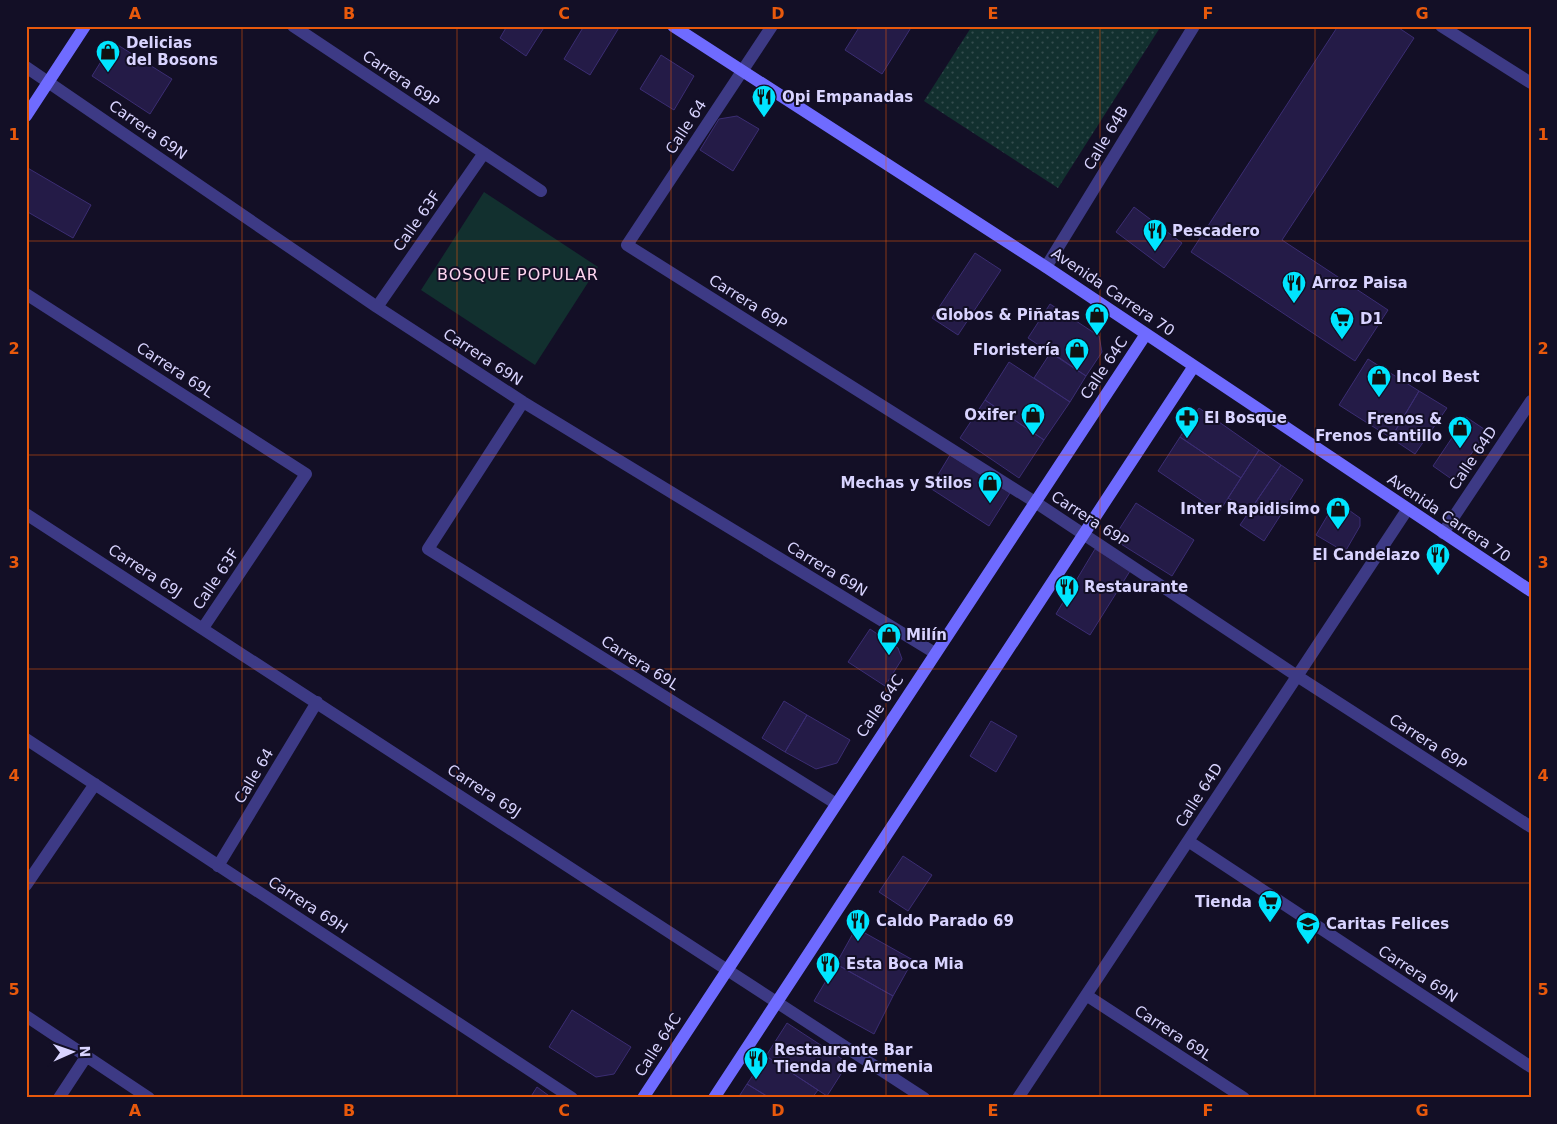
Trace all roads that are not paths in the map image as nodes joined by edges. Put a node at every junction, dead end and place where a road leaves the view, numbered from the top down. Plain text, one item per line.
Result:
1 (86, 26) edge
2 (293, 26) edge
3 (673, 26) edge
4 (772, 26) edge
5 (1194, 26) edge
6 (1441, 26) edge
7 (26, 67) edge
8 (743, 71) junction
9 (49, 82) junction
10 (1531, 83) edge
11 (26, 116) edge
12 (484, 153) junction
13 (541, 191) dead end
14 (627, 245) joint
15 (1046, 267) junction
16 (26, 294) edge
17 (377, 307) junction
18 (1146, 334) junction
19 (1194, 366) junction
20 (1531, 401) edge
21 (523, 402) junction
22 (306, 474) joint
23 (1035, 502) junction
24 (1407, 510) junction
25 (26, 514) edge
26 (1443, 533) junction
27 (1083, 534) junction
28 (1531, 591) edge
29 (202, 628) junction
30 (935, 654) junction
31 (1297, 676) junction
32 (317, 702) junction
33 (26, 739) edge
34 (95, 784) junction
35 (836, 803) junction
36 (1531, 827) edge
37 (1188, 841) junction
38 (218, 866) junction
39 (26, 885) edge
40 (728, 968) junction
41 (1086, 995) junction
42 (777, 1001) junction
43 (26, 1016) edge
44 (86, 1057) junction
45 (1531, 1067) edge
46 (59, 1098) edge
47 (149, 1098) edge
48 (572, 1098) edge
49 (643, 1098) edge
50 (714, 1098) edge
51 (924, 1098) edge
52 (1018, 1098) edge
53 (1244, 1098) edge

1 - 9 street
2 - 12 street, Carrera 69P
3 - 8 street, Avenida Carrera 70
4 - 8 street, Calle 64
5 - 15 street, Calle 64B
6 - 10 street
7 - 9 street, Carrera 69N
8 - 14 street, Calle 64
8 - 15 street, Avenida Carrera 70
9 - 11 street
9 - 17 street, Carrera 69N
12 - 13 street, Carrera 69P
12 - 17 street, Calle 63F
14 - 23 street, Carrera 69P
15 - 18 street, Avenida Carrera 70
16 - 22 street, Carrera 69L
17 - 21 street, Carrera 69N
18 - 19 street, Avenida Carrera 70
18 - 23 street, Calle 64C
19 - 24 street, Avenida Carrera 70
19 - 27 street
20 - 26 street, Calle 64D
21 - 30 street, Carrera 69N
21 - 35 street, Carrera 69L
22 - 29 street, Calle 63F
23 - 27 street, Carrera 69P
23 - 30 street, Calle 64C
24 - 26 street, Avenida Carrera 70
24 - 31 street, Calle 64D
25 - 29 street, Carrera 69J
26 - 28 street, Avenida Carrera 70
27 - 31 street, Carrera 69P
27 - 42 street
29 - 32 street, Carrera 69J
30 - 35 street, Calle 64C
31 - 36 street, Carrera 69P
31 - 37 street, Calle 64D
32 - 38 street, Calle 64
32 - 40 street, Carrera 69J
33 - 34 street, Carrera 69H
34 - 38 street, Carrera 69H
34 - 39 street
35 - 40 street, Calle 64C
37 - 41 street, Calle 64D
37 - 45 street, Carrera 69N
38 - 48 street, Carrera 69H
40 - 42 street, Carrera 69J
40 - 49 street, Calle 64C
41 - 52 street, Calle 64D
41 - 53 street, Carrera 69L
42 - 50 street
42 - 51 street, Carrera 69J
43 - 44 street
44 - 46 street
44 - 47 street

